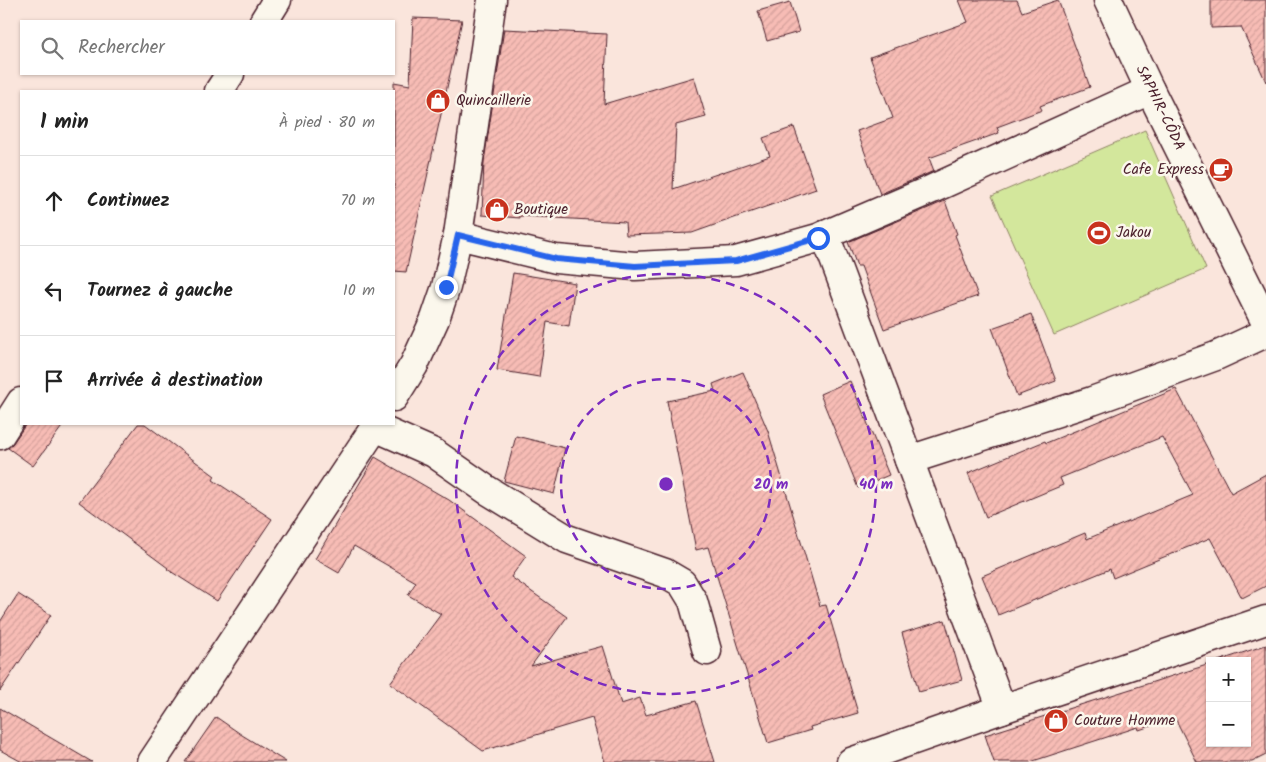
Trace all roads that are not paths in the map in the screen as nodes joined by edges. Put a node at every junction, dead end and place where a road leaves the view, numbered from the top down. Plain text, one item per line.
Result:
1 (277, 0) edge
2 (492, 0) edge
3 (1108, 0) edge
4 (265, 20) edge
5 (229, 75) edge
6 (220, 90) edge
7 (1150, 90) junction
8 (458, 235) junction
9 (825, 235) junction
10 (1266, 323) edge
11 (1266, 333) edge
12 (395, 395) edge
13 (20, 404) edge
14 (376, 425) edge
15 (0, 435) edge
16 (909, 460) junction
17 (1266, 620) edge
18 (707, 651) dead end
19 (1002, 709) junction
20 (152, 762) edge
21 (851, 762) edge

1 - 4 street
2 - 8 street
3 - 7 street, SAPHIR-CÔDA
5 - 6 street
7 - 9 street
7 - 10 street, SAPHIR-CÔDA
8 - 9 street
8 - 12 street
9 - 16 street
11 - 16 street
13 - 15 street
14 - 18 street
14 - 20 street
16 - 19 street
17 - 19 street
19 - 21 street

